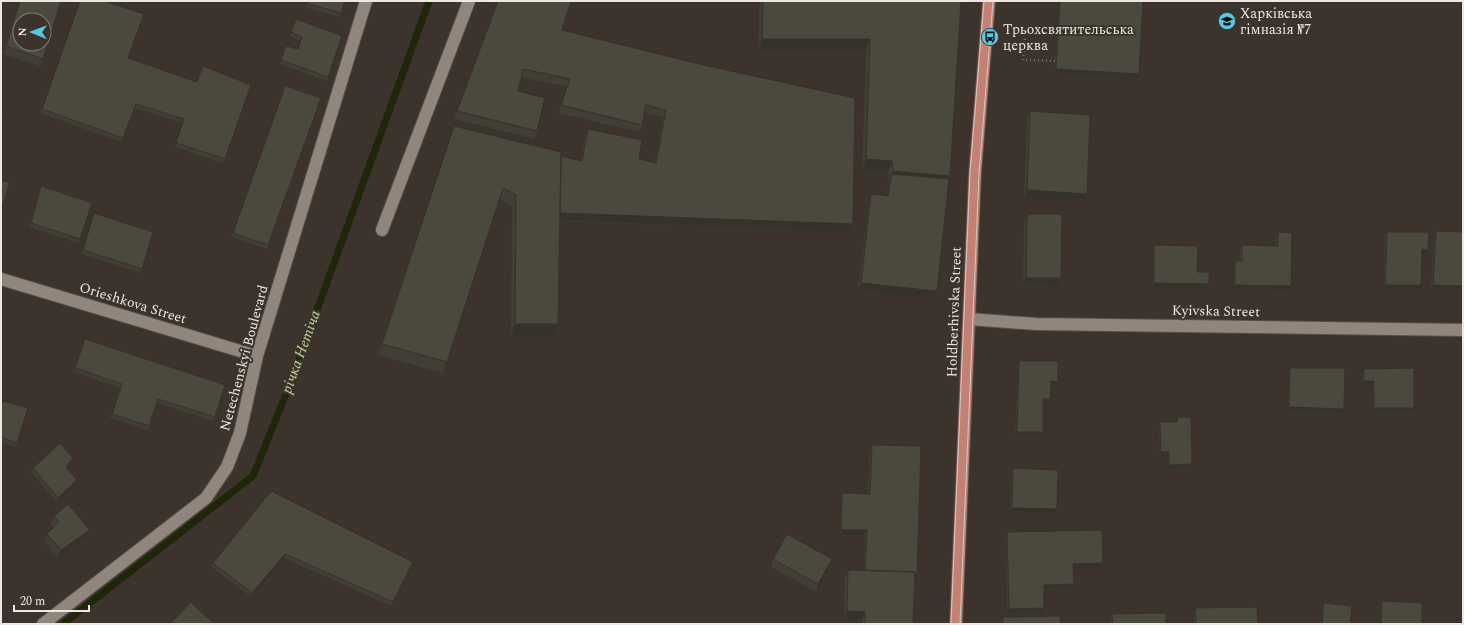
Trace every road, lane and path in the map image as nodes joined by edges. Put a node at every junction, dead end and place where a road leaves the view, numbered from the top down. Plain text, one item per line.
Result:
1 (366, 1) edge
2 (469, 1) edge
3 (989, 1) edge
4 (1025, 39) dead end
5 (1056, 61) edge
6 (382, 230) dead end
7 (1, 279) edge
8 (969, 319) junction
9 (1463, 330) edge
10 (257, 356) junction
11 (43, 624) edge
12 (956, 624) edge

1 - 10 street, Netechenskyi Boulevard
2 - 6 street
3 - 8 main road, Holdberhivska Street
4 - 5 path
7 - 10 street, Orieshkova Street
8 - 9 street, Kyivska Street
8 - 12 main road, Holdberhivska Street
10 - 11 street, Netechenskyi Boulevard

